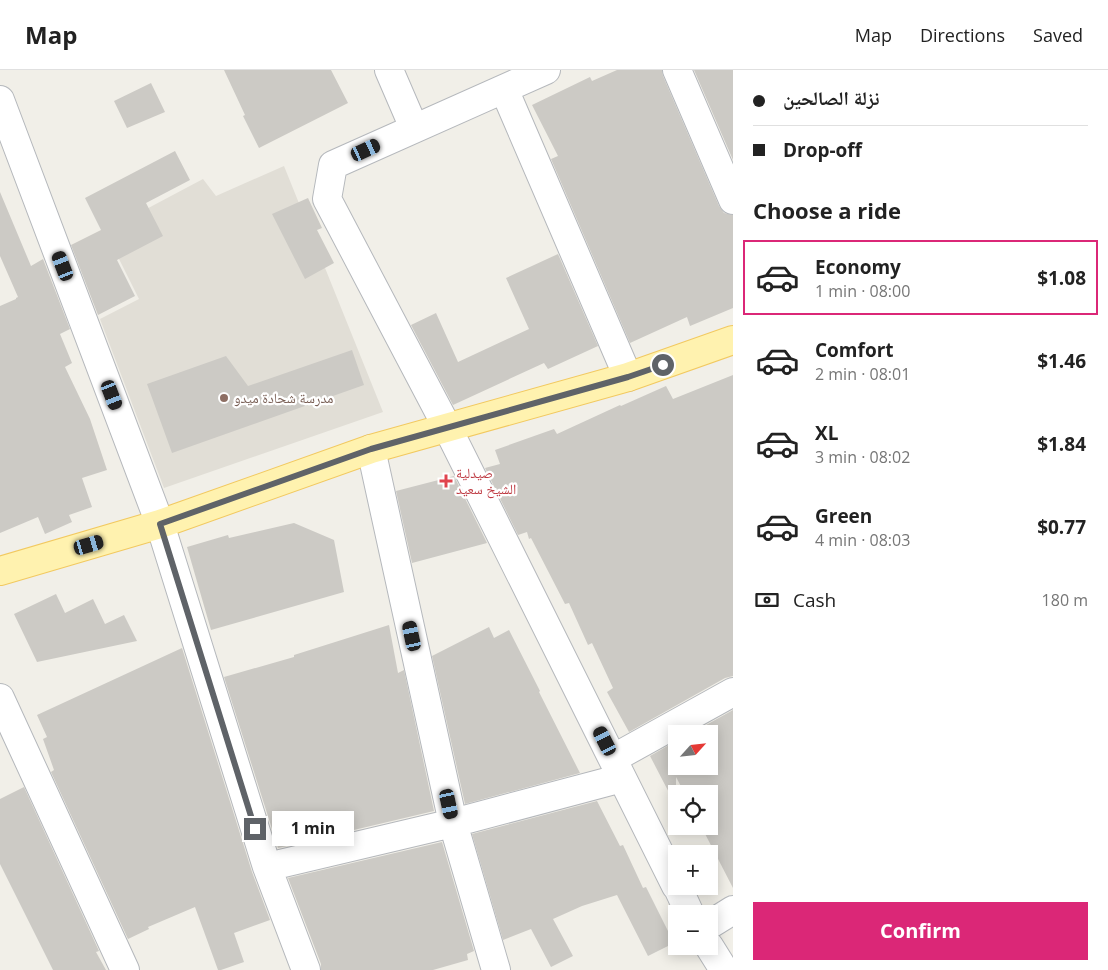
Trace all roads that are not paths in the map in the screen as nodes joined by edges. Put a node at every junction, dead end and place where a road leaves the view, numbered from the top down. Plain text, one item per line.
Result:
1 (389, 70) edge
2 (546, 70) edge
3 (677, 70) edge
4 (504, 89) junction
5 (0, 100) edge
6 (414, 128) junction
7 (733, 200) edge
8 (733, 340) edge
9 (628, 377) junction
10 (447, 427) junction
11 (371, 449) junction
12 (160, 524) junction
13 (0, 571) edge
14 (733, 692) edge
15 (0, 698) edge
16 (618, 768) junction
17 (453, 823) junction
18 (267, 867) junction
19 (668, 870) edge
20 (733, 910) edge
21 (718, 919) edge
22 (715, 955) edge
23 (126, 970) edge
24 (306, 970) edge
25 (496, 970) edge
26 (724, 970) edge

1 - 6 street
2 - 4 street
3 - 7 street
4 - 6 street
4 - 9 street
5 - 12 street
6 - 10 street
8 - 9 main road
9 - 10 main road
10 - 11 main road
10 - 16 street
11 - 12 main road
11 - 17 street
12 - 13 main road
12 - 18 street
14 - 16 street
15 - 23 street
16 - 17 street
16 - 19 street
17 - 18 street
17 - 25 street
18 - 24 street
20 - 21 street
22 - 26 street

